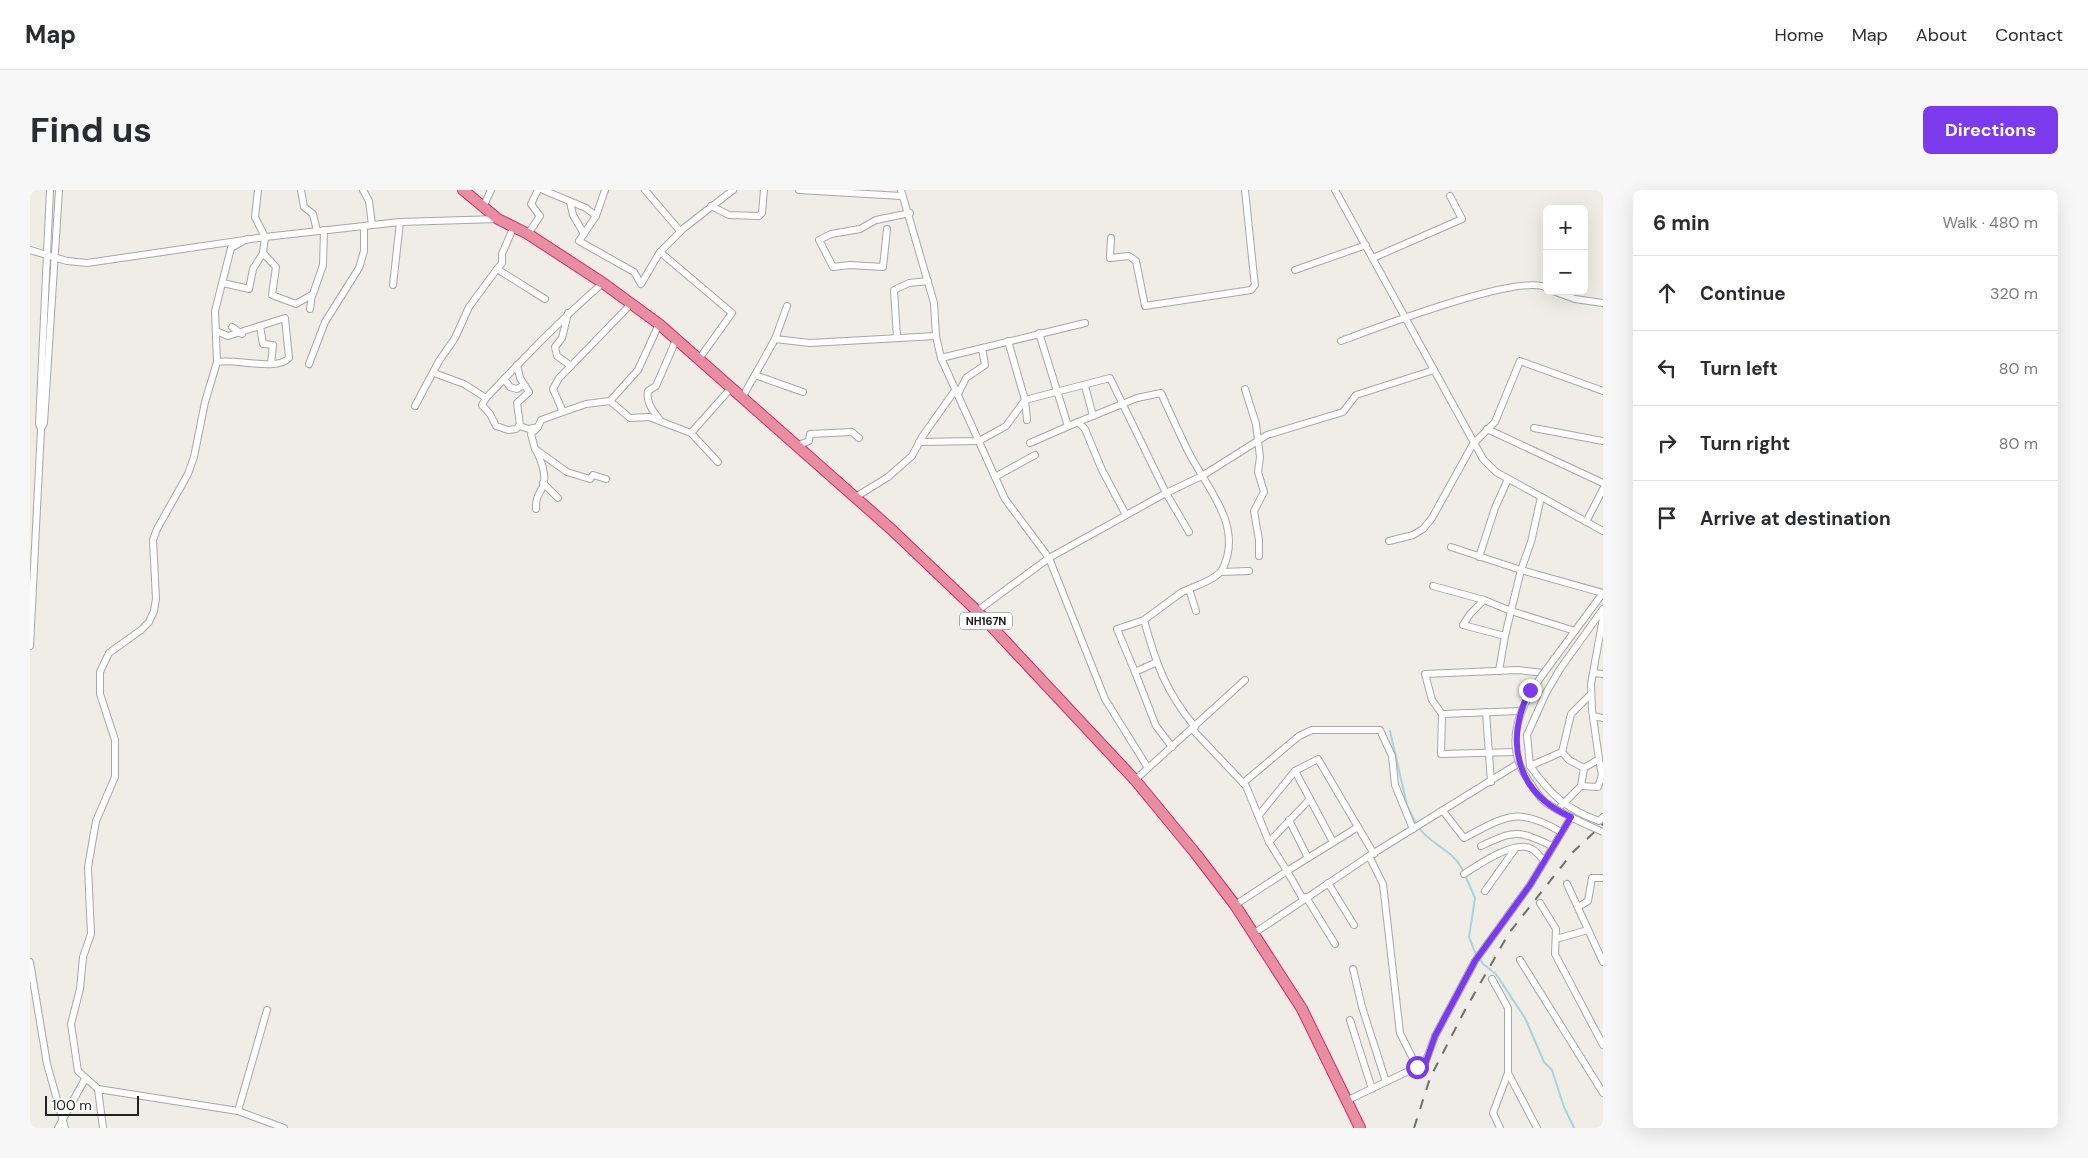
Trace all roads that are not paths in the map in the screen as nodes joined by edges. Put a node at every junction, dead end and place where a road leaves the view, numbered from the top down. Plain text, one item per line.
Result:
1 (50, 190) edge
2 (59, 190) edge
3 (258, 190) edge
4 (301, 190) edge
5 (364, 190) edge
6 (463, 190) edge
7 (490, 190) edge
8 (538, 190) edge
9 (543, 190) edge
10 (605, 190) edge
11 (645, 190) edge
12 (733, 190) edge
13 (764, 190) edge
14 (799, 190) edge
15 (1245, 190) edge
16 (1335, 190) edge
17 (901, 193) edge
18 (1450, 196) dead end
19 (570, 202) junction
20 (711, 206) junction
21 (482, 207) junction
22 (910, 213) junction
23 (596, 216) junction
24 (498, 219) junction
25 (400, 222) junction
26 (372, 225) junction
27 (364, 226) junction
28 (514, 226) junction
29 (887, 229) dead end
30 (321, 230) junction
31 (680, 232) junction
32 (528, 234) junction
33 (584, 234) junction
34 (264, 237) junction
35 (1111, 238) dead end
36 (247, 239) junction
37 (1366, 245) junction
38 (30, 250) edge
39 (660, 252) junction
40 (263, 253) junction
41 (47, 256) junction
42 (55, 258) junction
43 (1372, 258) junction
44 (497, 269) junction
45 (1295, 270) dead end
46 (928, 281) junction
47 (223, 283) junction
48 (603, 283) junction
49 (393, 285) dead end
50 (1543, 285) edge
51 (312, 294) junction
52 (1564, 295) edge
53 (545, 300) dead end
54 (632, 303) junction
55 (1603, 303) edge
56 (787, 306) dead end
57 (310, 309) dead end
58 (568, 313) junction
59 (1406, 317) junction
60 (1085, 323) dead end
61 (659, 324) junction
62 (260, 326) junction
63 (232, 327) dead end
64 (216, 332) junction
65 (1039, 333) junction
66 (242, 334) junction
67 (936, 336) junction
68 (897, 338) junction
69 (776, 339) junction
70 (676, 340) junction
71 (1008, 341) junction
72 (1342, 341) dead end
73 (982, 348) junction
74 (940, 358) junction
75 (699, 359) junction
76 (217, 362) junction
77 (271, 364) junction
78 (309, 364) dead end
79 (517, 366) junction
80 (571, 366) junction
81 (1434, 370) junction
82 (434, 373) junction
83 (755, 375) junction
84 (504, 379) junction
85 (524, 385) junction
86 (1085, 386) junction
87 (731, 388) junction
88 (1244, 389) dead end
89 (957, 391) junction
90 (1603, 391) edge
91 (802, 392) dead end
92 (1057, 392) junction
93 (486, 398) junction
94 (742, 398) junction
95 (1025, 400) junction
96 (610, 401) junction
97 (1123, 404) junction
98 (415, 406) dead end
99 (563, 412) junction
100 (1093, 416) junction
101 (660, 420) junction
102 (1027, 420) dead end
103 (1078, 422) junction
104 (519, 426) junction
105 (1068, 426) junction
106 (538, 427) junction
107 (1534, 428) dead end
108 (41, 429) junction
109 (1487, 430) junction
110 (691, 433) junction
111 (859, 438) dead end
112 (978, 441) junction
113 (1257, 441) junction
114 (1603, 441) edge
115 (919, 442) junction
116 (1030, 444) dead end
117 (1473, 444) junction
118 (796, 446) junction
119 (535, 449) junction
120 (1035, 455) dead end
121 (718, 462) dead end
122 (1202, 476) junction
123 (995, 477) junction
124 (606, 479) dead end
125 (1508, 479) junction
126 (543, 483) junction
127 (1603, 483) edge
128 (1603, 489) edge
129 (1166, 493) junction
130 (1541, 497) junction
131 (558, 498) dead end
132 (854, 498) junction
133 (536, 509) dead end
134 (1126, 515) junction
135 (1586, 522) junction
136 (1603, 531) edge
137 (1189, 532) dead end
138 (1389, 541) dead end
139 (1451, 547) dead end
140 (1259, 556) dead end
141 (1479, 557) junction
142 (1050, 558) junction
143 (1521, 570) junction
144 (1249, 571) dead end
145 (1221, 572) junction
146 (1432, 586) dead end
147 (1189, 589) junction
148 (1603, 593) edge
149 (1484, 600) junction
150 (1603, 609) edge
151 (977, 611) junction
152 (1196, 611) dead end
153 (1510, 611) junction
154 (1603, 618) edge
155 (1144, 620) junction
156 (1575, 631) junction
157 (1505, 636) junction
158 (30, 646) edge
159 (1157, 662) junction
160 (1499, 671) junction
161 (1135, 672) junction
162 (1544, 673) junction
163 (1594, 673) junction
164 (1603, 674) edge
165 (1245, 680) dead end
166 (1591, 694) junction
167 (1521, 711) junction
168 (1486, 712) junction
169 (1442, 714) junction
170 (1593, 716) junction
171 (1603, 718) edge
172 (1194, 728) junction
173 (1172, 747) junction
174 (1516, 752) junction
175 (1562, 752) junction
176 (1489, 753) junction
177 (1599, 759) junction
178 (1519, 763) junction
179 (1530, 766) junction
180 (1148, 768) junction
181 (1584, 768) junction
182 (1295, 771) junction
183 (1135, 780) junction
184 (1491, 782) junction
185 (1243, 783) junction
186 (1581, 786) junction
187 (1310, 799) junction
188 (1563, 804) junction
189 (1443, 810) junction
190 (1558, 810) junction
191 (1259, 815) junction
192 (1571, 817) junction
193 (1603, 817) edge
194 (1289, 820) junction
195 (1358, 827) junction
196 (1413, 829) junction
197 (1561, 832) junction
198 (1603, 832) edge
199 (1269, 842) junction
200 (1333, 842) junction
201 (1481, 846) dead end
202 (1552, 846) junction
203 (1515, 849) junction
204 (1372, 855) junction
205 (1308, 858) junction
206 (1544, 860) junction
207 (1287, 871) junction
208 (1464, 874) dead end
209 (1603, 878) edge
210 (1328, 883) junction
211 (1567, 884) dead end
212 (1485, 891) dead end
213 (1305, 898) junction
214 (1540, 903) dead end
215 (1235, 905) junction
216 (1578, 907) junction
217 (1354, 925) dead end
218 (1588, 930) junction
219 (1253, 934) junction
220 (1556, 938) junction
221 (1335, 944) dead end
222 (1520, 960) dead end
223 (30, 962) edge
224 (1603, 962) edge
225 (1353, 969) dead end
226 (1492, 979) dead end
227 (268, 1010) dead end
228 (1350, 1020) dead end
229 (1603, 1045) edge
230 (1417, 1067) junction
231 (1508, 1073) junction
232 (85, 1079) junction
233 (1386, 1082) junction
234 (98, 1089) junction
235 (1372, 1089) junction
236 (1602, 1090) edge
237 (1348, 1100) junction
238 (238, 1111) junction
239 (63, 1120) junction
240 (58, 1128) edge
241 (65, 1128) edge
242 (103, 1128) edge
243 (284, 1128) edge
244 (1360, 1128) edge
245 (1500, 1128) edge
246 (1537, 1128) edge

1 - 41 street
2 - 42 street
3 - 34 street
4 - 30 street
5 - 26 street
6 - 21 highway, NH167N
7 - 21 street
8 - 32 street
9 - 19 street
10 - 23 street
11 - 31 street
12 - 20 street
13 - 20 street
14 - 17 street
15 - 35 street
16 - 37 street
17 - 22 street
18 - 43 street
19 - 23 street
19 - 33 street
20 - 31 street
21 - 24 highway, NH167N
22 - 29 street
22 - 46 street
23 - 33 street
24 - 25 street
24 - 28 highway, NH167N
25 - 26 street
25 - 49 street
26 - 27 street
27 - 30 street
27 - 78 street
28 - 32 highway, NH167N
28 - 44 street
30 - 34 street
30 - 51 street
31 - 39 street
32 - 48 highway, NH167N
33 - 39 street
34 - 36 street
34 - 40 street
36 - 42 street
36 - 47 street
37 - 43 street
37 - 45 street
38 - 41 street
39 - 75 street
40 - 47 street
40 - 51 street
41 - 42 street
41 - 108 street
42 - 108 street
43 - 59 street
44 - 53 street
44 - 82 street
46 - 67 street
46 - 68 street
47 - 64 street
48 - 54 highway, NH167N
48 - 58 street
50 - 59 street
51 - 57 street
52 - 55 street
54 - 61 highway, NH167N
54 - 80 street
56 - 69 street
58 - 79 street
58 - 80 street
59 - 72 street
59 - 81 street
60 - 65 street
61 - 70 highway, NH167N
61 - 96 street
62 - 66 street
62 - 77 street
62 - 77 street
63 - 66 street
64 - 66 street
64 - 76 street
65 - 71 street
65 - 92 street
67 - 68 street
67 - 74 street
68 - 69 street
69 - 83 street
70 - 75 highway, NH167N
70 - 101 street
71 - 73 street
71 - 95 street
73 - 74 street
73 - 89 street
74 - 89 street
75 - 87 highway, NH167N
76 - 77 street
76 - 232 street
79 - 84 street
79 - 85 street
80 - 99 street
81 - 113 street
81 - 117 street
82 - 93 street
82 - 98 street
83 - 91 street
83 - 94 street
84 - 85 street
84 - 93 street
85 - 104 street
86 - 92 street
86 - 97 street
86 - 100 street
87 - 94 highway, NH167N
87 - 110 street
88 - 113 street
89 - 112 street
89 - 115 street
90 - 109 street
92 - 95 street
92 - 105 street
93 - 104 street
94 - 118 highway, NH167N
95 - 102 street
95 - 112 street
96 - 99 street
96 - 101 street
97 - 100 street
97 - 122 street
97 - 129 street
99 - 106 street
100 - 103 street
101 - 110 street
103 - 105 street
103 - 134 street
104 - 106 street
105 - 116 street
106 - 119 street
107 - 114 street
108 - 158 street
109 - 117 street
109 - 127 street
110 - 121 street
111 - 118 street
112 - 115 street
112 - 123 street
113 - 122 street
113 - 140 street
115 - 132 street
117 - 125 street
117 - 138 street
118 - 132 highway, NH167N
119 - 124 street
119 - 126 street
120 - 123 street
122 - 129 street
122 - 145 street
123 - 142 street
125 - 130 street
125 - 141 street
126 - 131 street
126 - 133 street
128 - 135 street
129 - 134 street
129 - 137 street
130 - 135 street
130 - 143 street
132 - 151 highway, NH167N
134 - 142 street
135 - 136 street
139 - 141 street
141 - 143 street
142 - 151 street
142 - 180 street
143 - 148 street
143 - 153 street
144 - 145 street
145 - 147 street
146 - 149 street
147 - 152 street
147 - 155 street
148 - 156 street
149 - 153 street
149 - 157 street
150 - 179 street
151 - 183 highway, NH167N
153 - 156 street
153 - 157 street
154 - 163 street
155 - 159 street
155 - 161 street
156 - 162 street, bridge
157 - 160 street
159 - 161 street
159 - 172 street
160 - 162 street
160 - 169 street
161 - 173 street
162 - 167 street, bridge
163 - 164 street
163 - 166 street
165 - 172 street
166 - 170 street
166 - 175 street
167 - 168 street
167 - 174 street, bridge
168 - 169 street
168 - 176 street
169 - 176 street
170 - 171 street
170 - 177 street
172 - 173 street
172 - 185 street
173 - 180 street
174 - 176 street
174 - 178 street, bridge
175 - 179 street
175 - 181 street
176 - 184 street
177 - 181 street
177 - 186 street
178 - 184 street
178 - 190 street, bridge
179 - 188 street
180 - 183 street
181 - 186 street
182 - 187 street
182 - 191 street
182 - 195 street
183 - 215 highway, NH167N
184 - 189 street
185 - 191 street
185 - 196 street
186 - 188 street
187 - 194 street
187 - 200 street
188 - 190 street
188 - 193 street
189 - 196 street
189 - 197 street
190 - 192 street, bridge
191 - 199 street
192 - 197 street
192 - 198 street, bridge
194 - 199 street
194 - 205 street
195 - 200 street
195 - 204 street
196 - 204 street
197 - 202 street
199 - 207 street
200 - 205 street
201 - 202 street
202 - 206 street
203 - 206 street
203 - 208 street
203 - 212 street
204 - 210 street
204 - 230 street
205 - 207 street
206 - 230 street
207 - 213 street
207 - 215 street
209 - 216 street
210 - 213 street
210 - 217 street
211 - 216 street
213 - 219 street
213 - 221 street
214 - 220 street
215 - 219 highway, NH167N
216 - 218 street
218 - 220 street
218 - 224 street
219 - 237 highway, NH167N
220 - 229 street
222 - 236 street
223 - 239 street
225 - 233 street
226 - 231 street
227 - 238 street
228 - 235 street
230 - 233 street
231 - 245 street
231 - 246 street
232 - 234 street
232 - 239 street
233 - 235 street
234 - 238 street
234 - 242 street
235 - 237 street
237 - 244 highway, NH167N
238 - 243 street
239 - 240 street
239 - 241 street

